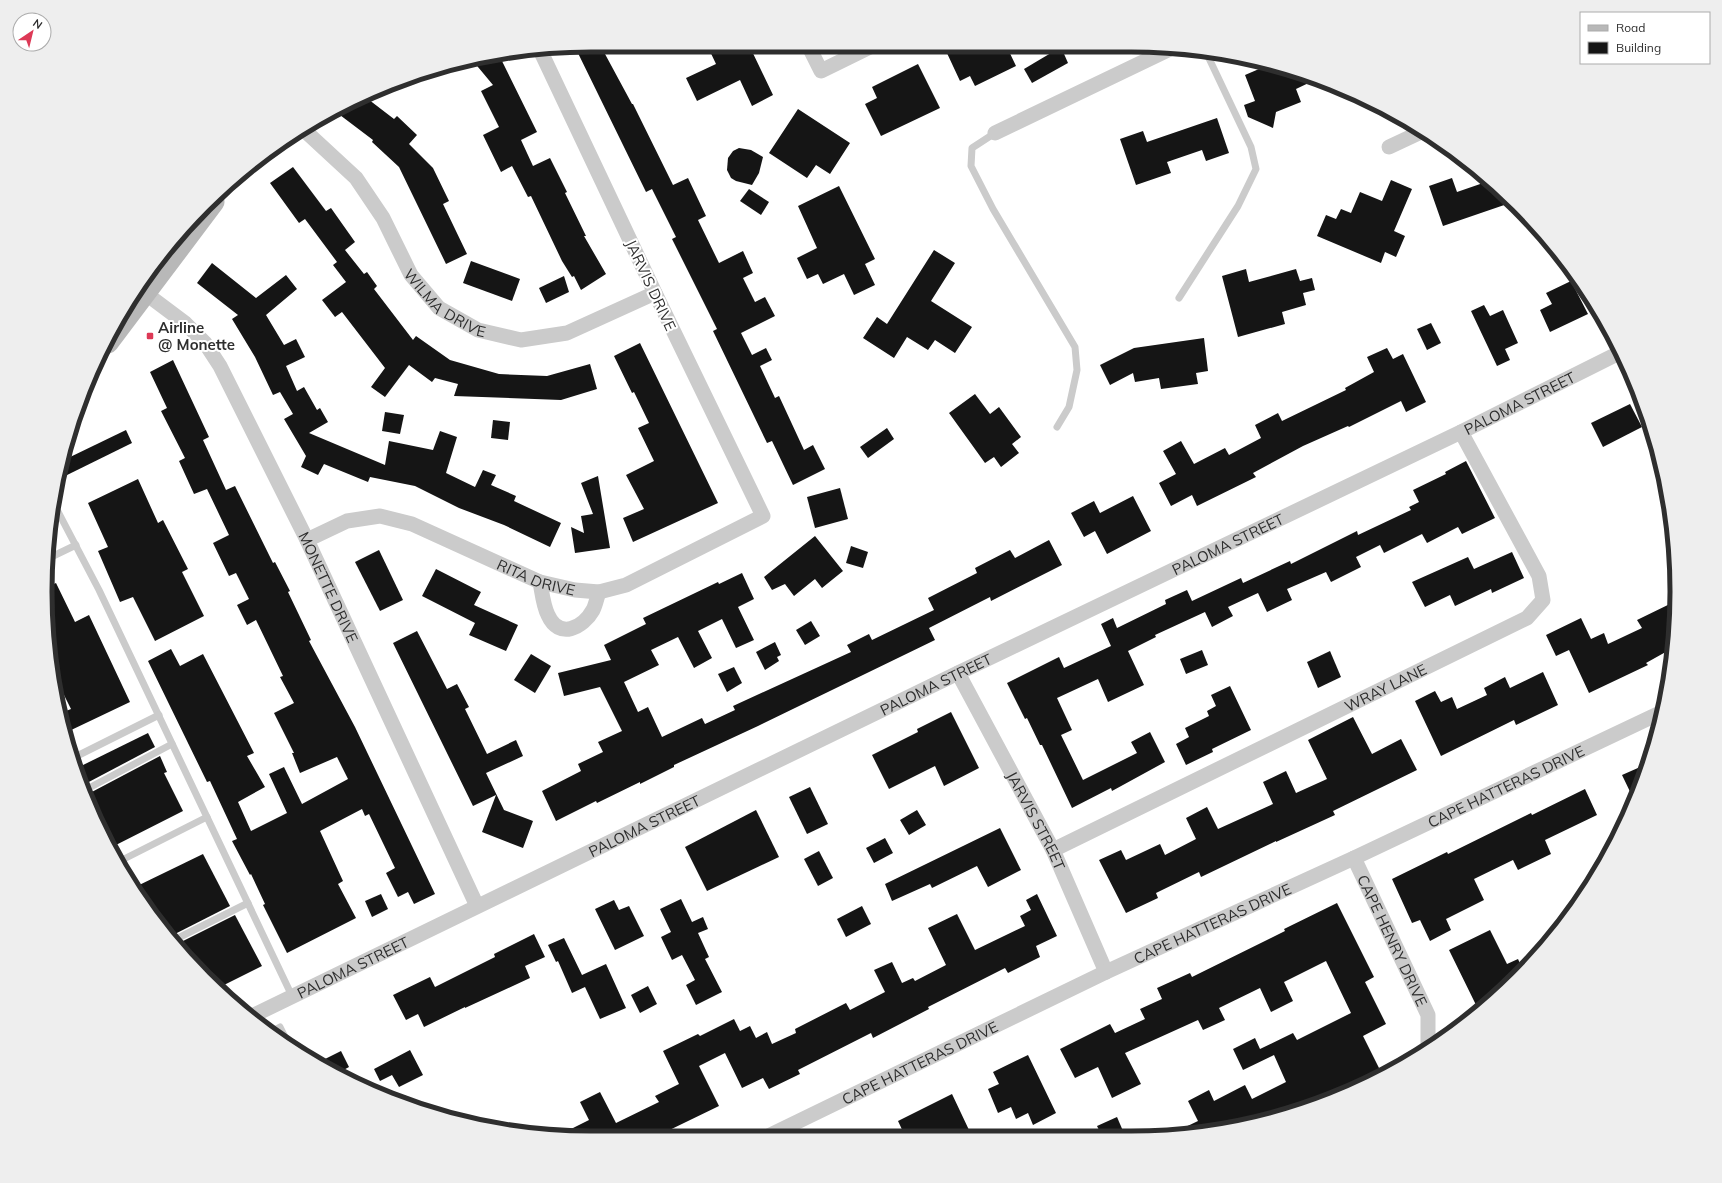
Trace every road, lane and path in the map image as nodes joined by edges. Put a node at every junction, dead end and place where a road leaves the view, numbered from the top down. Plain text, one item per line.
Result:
1 (812, 52) edge
2 (860, 52) edge
3 (1162, 53) edge
4 (542, 55) edge
5 (1209, 58) edge
6 (308, 133) edge
7 (995, 133) joint
8 (1416, 134) edge
9 (1389, 147) dead end
10 (198, 223) edge
11 (145, 293) junction
12 (654, 293) junction
13 (1179, 298) dead end
14 (127, 318) edge
15 (1615, 355) edge
16 (1057, 427) dead end
17 (1461, 432) junction
18 (58, 512) edge
19 (763, 516) joint
20 (307, 540) junction
21 (76, 545) junction
22 (53, 556) edge
23 (540, 582) junction
24 (599, 592) junction
25 (958, 673) junction
26 (159, 715) junction
27 (1656, 715) edge
28 (172, 744) junction
29 (78, 756) edge
30 (89, 787) edge
31 (207, 817) junction
32 (1053, 850) junction
33 (1354, 858) junction
34 (123, 859) edge
35 (248, 903) junction
36 (477, 906) junction
37 (178, 938) edge
38 (1106, 972) junction
39 (292, 996) junction
40 (256, 1014) edge
41 (276, 1029) edge
42 (284, 1034) edge
43 (1428, 1041) edge
44 (778, 1131) edge

1 - 2 street
3 - 7 street
4 - 12 street, JARVIS DRIVE
5 - 13 lane
6 - 12 street, WILMA DRIVE
7 - 16 lane
8 - 9 street
10 - 11 main road
11 - 14 main road
11 - 20 street, MONETTE DRIVE
12 - 19 street, JARVIS DRIVE
15 - 17 street, PALOMA STREET
17 - 25 street, PALOMA STREET
17 - 32 street, WRAY LANE
18 - 21 lane
19 - 24 street, RITA DRIVE
20 - 23 street, RITA DRIVE
20 - 36 street, MONETTE DRIVE
21 - 22 lane
21 - 26 lane
23 - 24 street, RITA DRIVE
23 - 24 street
25 - 32 street, JARVIS STREET
25 - 36 street, PALOMA STREET
26 - 28 lane
26 - 29 lane
27 - 33 street, CAPE HATTERAS DRIVE
28 - 30 lane
28 - 31 lane
31 - 34 lane
31 - 35 lane
32 - 38 street, JARVIS STREET
33 - 38 street, CAPE HATTERAS DRIVE
33 - 43 street, CAPE HENRY DRIVE
35 - 37 lane
35 - 39 lane
36 - 39 street, PALOMA STREET
38 - 44 street, CAPE HATTERAS DRIVE
39 - 40 street, PALOMA STREET
41 - 42 lane

